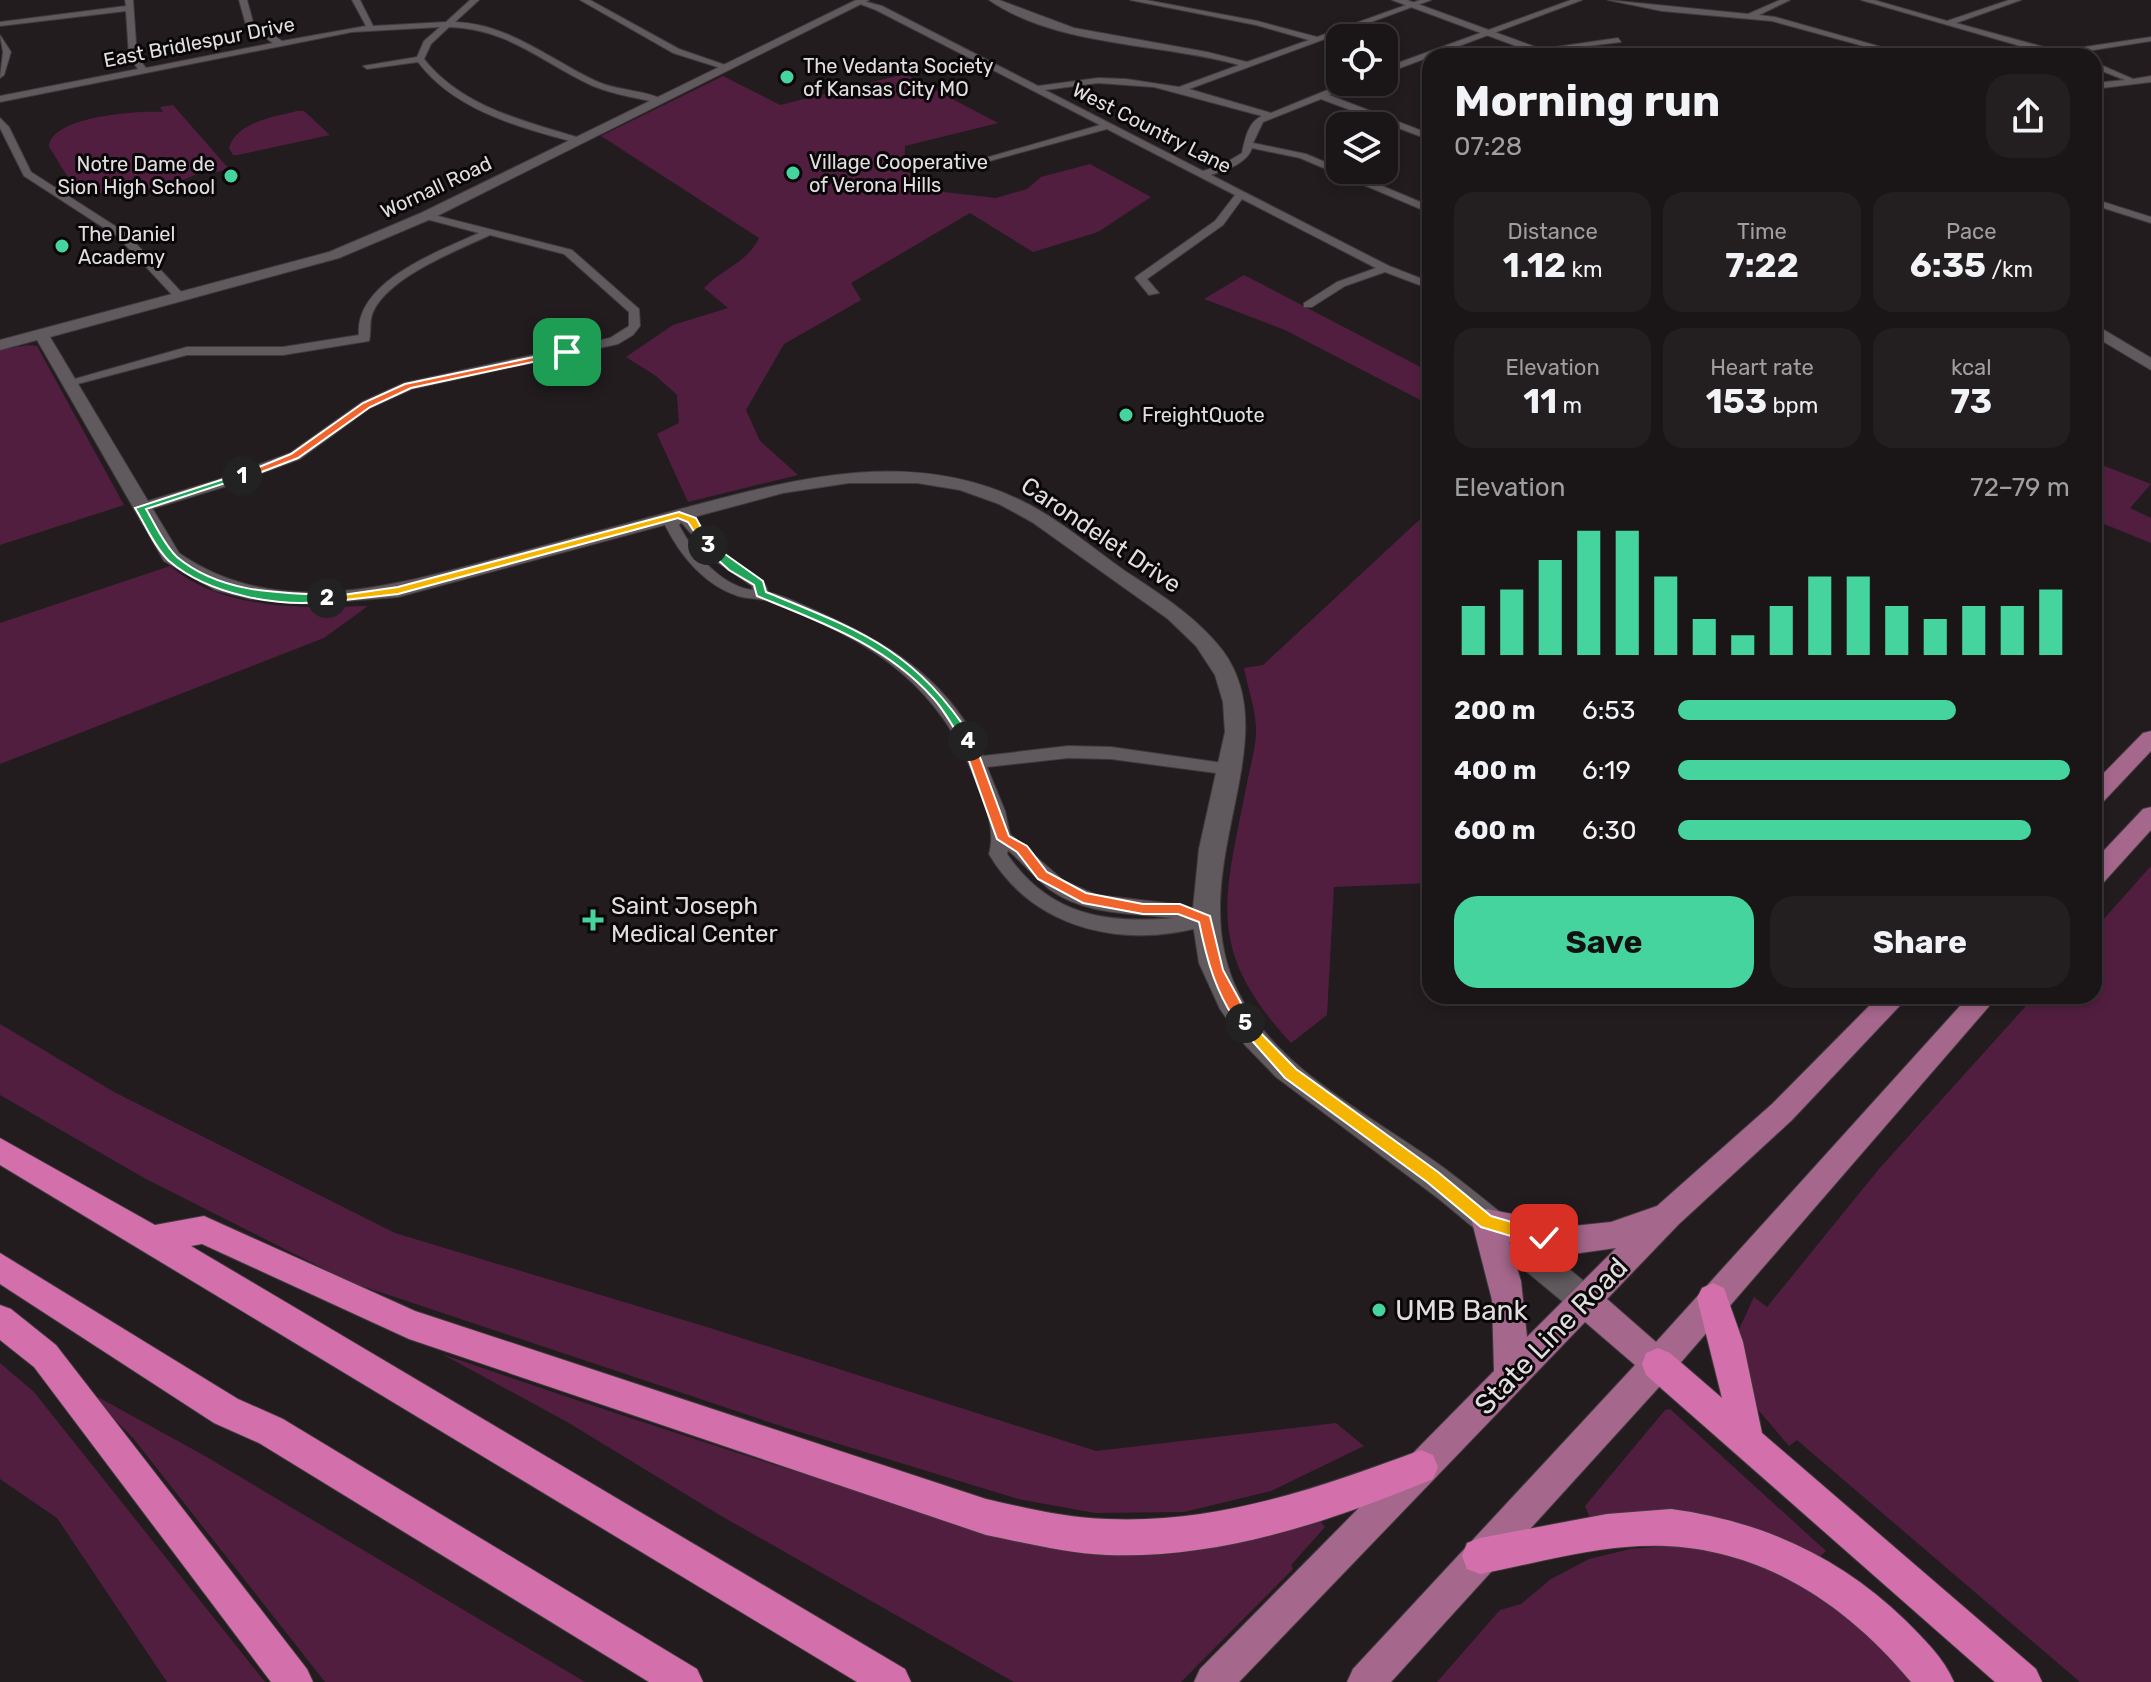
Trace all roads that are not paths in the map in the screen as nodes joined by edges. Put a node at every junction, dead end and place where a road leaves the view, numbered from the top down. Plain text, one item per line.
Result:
1 (243, 0) edge
2 (356, 0) edge
3 (475, 0) edge
4 (584, 0) edge
5 (993, 0) edge
6 (1134, 0) edge
7 (1397, 0) edge
8 (1427, 0) edge
9 (1578, 0) edge
10 (1612, 0) edge
11 (1786, 0) edge
12 (1865, 0) edge
13 (2017, 0) edge
14 (861, 1) edge
15 (130, 4) edge
16 (1414, 6) junction
17 (1751, 16) junction
18 (1948, 23) junction
19 (0, 24) edge
20 (446, 24) junction
21 (370, 27) junction
22 (1487, 31) junction
23 (0, 37) edge
24 (2151, 39) edge
25 (1318, 40) junction
26 (1618, 40) dead end
27 (280, 44) junction
28 (1443, 48) edge
29 (1534, 48) edge
30 (1555, 48) edge
31 (1881, 48) edge
32 (2036, 48) edge
33 (2100, 48) edge
34 (1422, 56) edge
35 (420, 59) junction
36 (1248, 65) junction
37 (367, 66) dead end
38 (1398, 66) edge
39 (727, 67) junction
40 (2102, 68) edge
41 (144, 71) junction
42 (0, 75) edge
43 (2151, 79) edge
44 (2134, 80) junction
45 (2102, 85) edge
46 (1036, 89) junction
47 (1181, 89) junction
48 (1326, 93) edge
49 (1320, 95) junction
50 (0, 99) edge
51 (660, 100) junction
52 (1269, 115) junction
53 (0, 121) edge
54 (1107, 126) junction
55 (1422, 134) edge
56 (577, 140) junction
57 (1251, 145) junction
58 (978, 163) dead end
59 (1202, 174) junction
60 (1241, 193) junction
61 (2102, 205) edge
62 (1422, 207) edge
63 (426, 216) junction
64 (2151, 220) edge
65 (489, 232) junction
66 (1385, 268) junction
67 (1422, 283) edge
68 (1153, 293) dead end
69 (181, 298) junction
70 (1308, 305) dead end
71 (41, 334) junction
72 (2102, 334) edge
73 (0, 345) edge
74 (2151, 365) edge
75 (70, 382) junction
76 (140, 508) junction
77 (679, 515) junction
78 (2151, 738) edge
79 (978, 762) junction
80 (1231, 769) junction
81 (2102, 789) edge
82 (2151, 815) edge
83 (2102, 868) edge
84 (1205, 919) junction
85 (1888, 1004) edge
86 (1978, 1004) edge
87 (0, 1150) edge
88 (1668, 1215) junction
89 (1487, 1222) junction
90 (152, 1239) junction
91 (0, 1267) edge
92 (1713, 1298) junction
93 (1585, 1301) junction
94 (0, 1320) edge
95 (1658, 1364) junction
96 (1510, 1380) junction
97 (1747, 1440) junction
98 (1421, 1467) junction
99 (1480, 1556) junction
100 (294, 1682) edge
101 (684, 1682) edge
102 (892, 1682) edge
103 (1213, 1682) edge
104 (1366, 1682) edge
105 (1935, 1682) edge
106 (2023, 1682) edge

1 - 27 street
2 - 21 street
3 - 20 street
4 - 39 street
5 - 36 street
6 - 25 street
7 - 16 street
8 - 16 street
9 - 22 street
10 - 17 street
11 - 17 street
12 - 18 street
13 - 18 street
14 - 39 street, Wornall Road
14 - 46 street, West Country Lane
15 - 19 street
15 - 41 street
16 - 22 street
16 - 25 street
17 - 31 street
18 - 32 street
20 - 21 street, East Bridlespur Drive
20 - 35 street
20 - 51 street, East Bridlespur Drive
21 - 27 street, East Bridlespur Drive
22 - 28 street
22 - 29 street
23 - 42 street
24 - 33 street
25 - 36 street
26 - 30 street
27 - 41 street, East Bridlespur Drive
34 - 38 street
35 - 37 street
35 - 56 street
36 - 47 street
39 - 51 street, Wornall Road
40 - 44 street
41 - 50 street, East Bridlespur Drive
43 - 44 street
44 - 45 street
46 - 47 street
46 - 54 street, West Country Lane
47 - 52 street
48 - 49 street
49 - 52 street
49 - 55 street
51 - 56 street, Wornall Road
52 - 57 street
53 - 69 street
54 - 58 street
54 - 59 street, West Country Lane
56 - 63 street, Wornall Road
57 - 59 street
57 - 62 street
59 - 60 street, West Country Lane
60 - 66 street, West Country Lane
60 - 68 street
61 - 64 street
63 - 65 street
63 - 69 street, Wornall Road
65 - 75 street
65 - 76 street
66 - 67 street, West Country Lane
66 - 70 street
69 - 71 street, Wornall Road
71 - 73 street, Wornall Road
71 - 75 street, Carondelet Drive
72 - 74 street
75 - 76 street, Carondelet Drive
76 - 77 street, Carondelet Drive
77 - 79 street
77 - 80 street, Carondelet Drive
78 - 81 main road
79 - 80 street
79 - 84 street
80 - 84 street, Carondelet Drive
82 - 83 main road
84 - 89 street, Carondelet Drive
85 - 88 main road, State Line Road
86 - 92 main road
87 - 90 highway
88 - 89 main road
88 - 93 main road, State Line Road
89 - 93 street, Carondelet Drive
89 - 96 main road
90 - 98 highway
90 - 102 highway
91 - 101 highway
92 - 95 main road
92 - 97 highway
93 - 95 main road
93 - 96 main road, State Line Road
94 - 100 highway
95 - 97 highway
95 - 99 main road
96 - 98 main road, State Line Road
97 - 106 highway
98 - 103 main road, State Line Road
99 - 104 main road
99 - 105 highway

